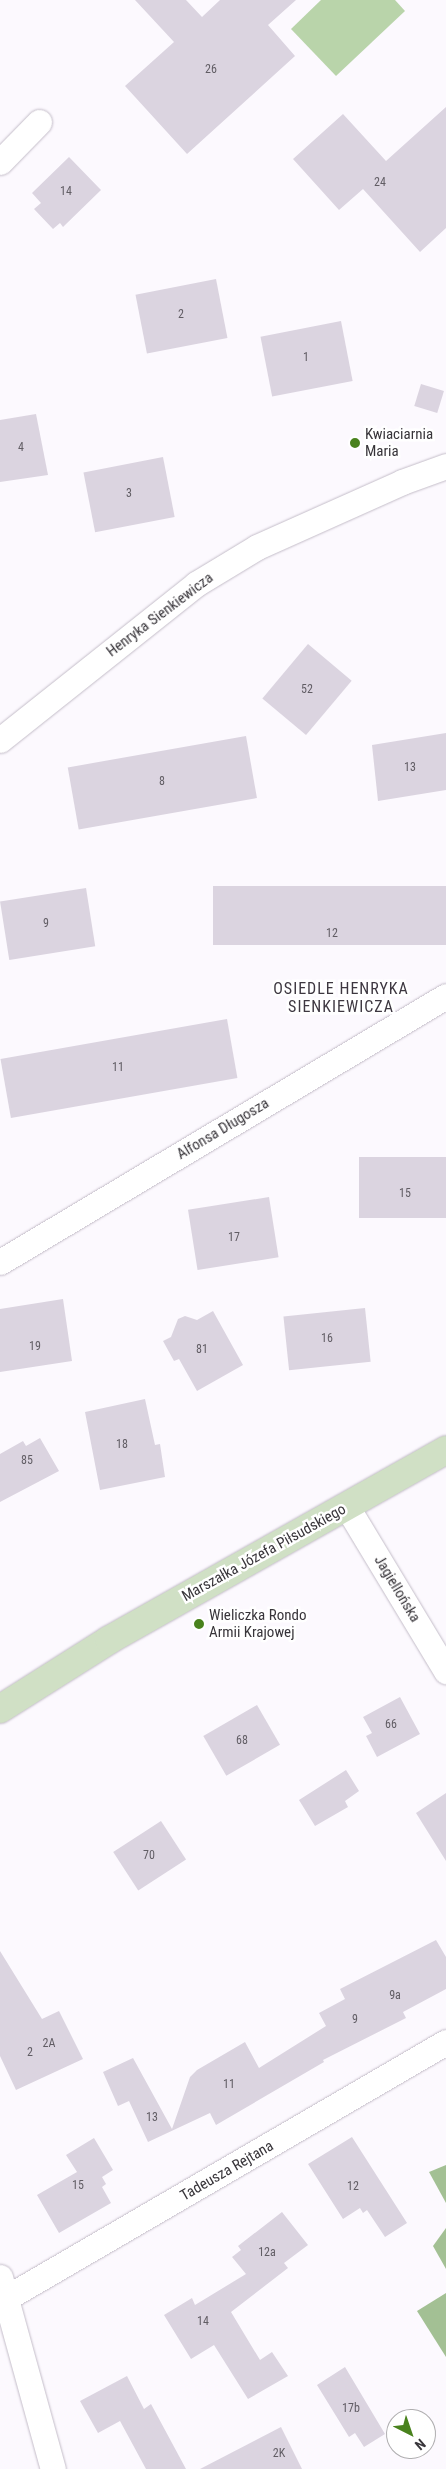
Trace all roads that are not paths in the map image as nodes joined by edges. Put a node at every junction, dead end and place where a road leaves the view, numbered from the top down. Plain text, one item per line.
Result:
1 (39, 122) dead end
2 (0, 162) edge
3 (446, 466) edge
4 (0, 740) edge
5 (446, 996) edge
6 (0, 1262) edge
7 (446, 1450) edge
8 (346, 1507) junction
9 (82, 1657) junction
10 (446, 1671) edge
11 (0, 1688) edge
12 (0, 1709) edge
13 (446, 2042) edge
14 (3, 2288) edge
15 (53, 2469) edge

1 - 2 street
3 - 4 street, Henryka Sienkiewicza
5 - 6 street, Alfonsa Długosza
7 - 8 main road, Marszałka Józefa Piłsudskiego
8 - 9 main road, Marszałka Józefa Piłsudskiego
8 - 10 street, Jagiellońska
9 - 11 main road, Marszałka Józefa Piłsudskiego
9 - 12 main road, Marszałka Józefa Piłsudskiego
13 - 14 street, Tadeusza Rejtana
14 - 15 street

